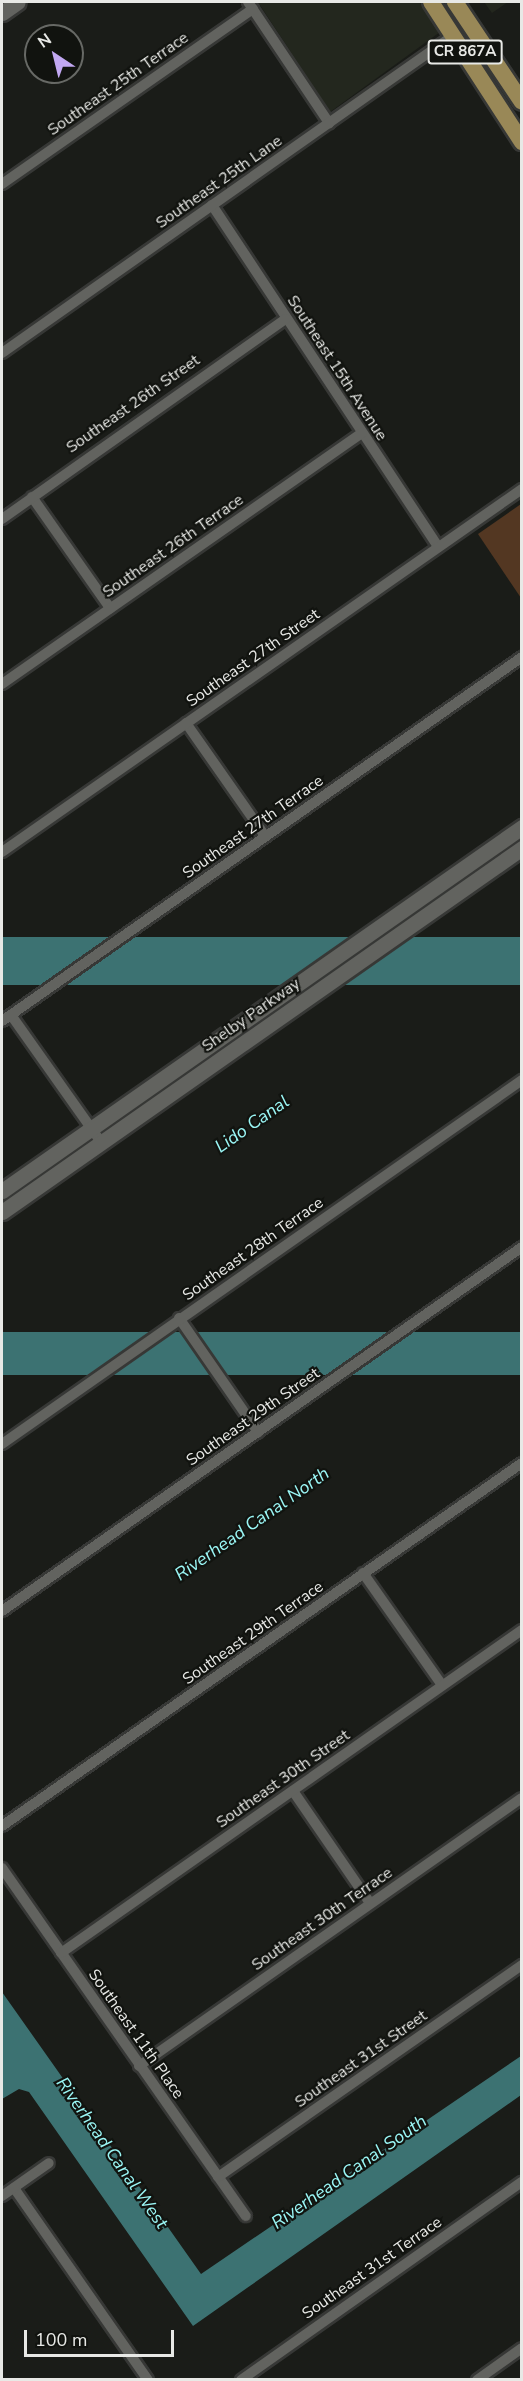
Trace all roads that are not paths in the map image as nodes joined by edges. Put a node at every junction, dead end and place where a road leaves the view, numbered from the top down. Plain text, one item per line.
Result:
1 (18, 2) edge
2 (431, 2) edge
3 (455, 2) edge
4 (250, 5) edge
5 (2, 13) edge
6 (454, 35) junction
7 (519, 94) edge
8 (497, 104) junction
9 (329, 123) junction
10 (522, 142) edge
11 (2, 184) edge
12 (212, 205) junction
13 (286, 319) junction
14 (2, 353) edge
15 (362, 433) junction
16 (522, 489) edge
17 (32, 497) junction
18 (2, 519) edge
19 (438, 547) junction
20 (110, 608) junction
21 (522, 657) edge
22 (2, 684) edge
23 (186, 723) junction
24 (522, 827) edge
25 (265, 836) junction
26 (522, 848) edge
27 (2, 850) edge
28 (11, 1015) junction
29 (2, 1021) edge
30 (522, 1080) edge
31 (91, 1128) junction
32 (101, 1142) junction
33 (2, 1191) edge
34 (2, 1212) edge
35 (522, 1247) edge
36 (179, 1318) junction
37 (258, 1432) junction
38 (2, 1444) edge
39 (522, 1463) edge
40 (363, 1574) junction
41 (2, 1611) edge
42 (522, 1630) edge
43 (442, 1685) junction
44 (293, 1791) junction
45 (521, 1799) edge
46 (2, 1826) edge
47 (2, 1868) edge
48 (370, 1903) junction
49 (61, 1953) junction
50 (522, 1965) edge
51 (140, 2066) junction
52 (49, 2163) dead end
53 (218, 2177) junction
54 (522, 2182) edge
55 (14, 2188) junction
56 (2, 2196) edge
57 (246, 2216) dead end
58 (522, 2348) edge
59 (255, 2375) edge
60 (148, 2379) edge
61 (241, 2379) edge
62 (477, 2379) edge

1 - 5 street
2 - 6 main road, CR 867A
3 - 7 main road, CR 867A
4 - 9 street
4 - 11 street, Southeast 25th Terrace
6 - 8 main road, CR 867A
6 - 9 street, Southeast 25th Lane
7 - 8 street
8 - 10 main road, CR 867A
9 - 12 street, Southeast 25th Lane
12 - 13 street, Southeast 15th Avenue
12 - 14 street, Southeast 25th Lane
13 - 15 street, Southeast 15th Avenue
13 - 17 street, Southeast 26th Street
15 - 19 street, Southeast 15th Avenue
15 - 20 street, Southeast 26th Terrace
16 - 19 street, Southeast 27th Street
17 - 18 street, Southeast 26th Street
17 - 20 street
19 - 23 street, Southeast 27th Street
20 - 22 street, Southeast 26th Terrace
21 - 25 street, Southeast 27th Terrace
23 - 25 street
23 - 27 street, Southeast 27th Street
24 - 31 street, Shelby Parkway
25 - 28 street, Southeast 27th Terrace
26 - 32 street, Shelby Parkway
28 - 29 street, Southeast 27th Terrace
28 - 31 street
30 - 36 street, Southeast 28th Terrace
31 - 32 street
31 - 33 street, Shelby Parkway
32 - 34 street, Shelby Parkway
35 - 37 street, Southeast 29th Street
36 - 37 street
36 - 38 street, Southeast 28th Terrace
37 - 41 street, Southeast 29th Street
39 - 40 street, Southeast 29th Terrace
40 - 43 street
40 - 46 street, Southeast 29th Terrace
42 - 43 street, Southeast 30th Street
43 - 44 street, Southeast 30th Street
44 - 48 street
44 - 49 street, Southeast 30th Street
45 - 48 street, Southeast 30th Terrace
47 - 49 street, Southeast 11th Place
48 - 51 street, Southeast 30th Terrace
49 - 51 street, Southeast 11th Place
50 - 53 street, Southeast 31st Street
51 - 53 street, Southeast 11th Place
52 - 55 street
53 - 57 street, Southeast 11th Place
54 - 59 street, Southeast 31st Terrace
55 - 56 street
55 - 60 street
58 - 62 street
59 - 61 street, Southeast 31st Terrace

